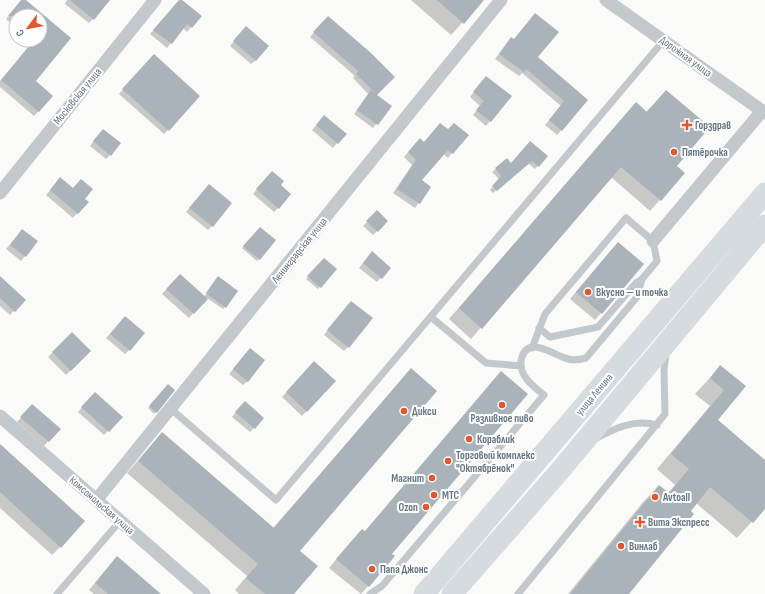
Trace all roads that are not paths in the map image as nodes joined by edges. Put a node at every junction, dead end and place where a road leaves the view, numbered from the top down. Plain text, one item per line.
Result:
1 (155, 0) edge
2 (501, 0) edge
3 (606, 0) edge
4 (664, 40) junction
5 (764, 112) edge
6 (0, 193) edge
7 (765, 193) edge
8 (765, 226) edge
9 (653, 241) junction
10 (642, 279) junction
11 (431, 317) junction
12 (540, 328) junction
13 (672, 337) junction
14 (532, 348) junction
15 (521, 366) junction
16 (171, 408) junction
17 (0, 416) edge
18 (657, 425) junction
19 (578, 449) junction
20 (97, 499) junction
21 (121, 520) junction
22 (57, 594) edge
23 (204, 594) edge
24 (370, 594) edge
25 (424, 594) edge
26 (452, 594) edge
27 (518, 594) edge

1 - 6 street, Московская улица
2 - 16 street, Ленинградская улица
3 - 4 street, Дорожная улица
4 - 5 street, Дорожная улица
4 - 11 lane
5 - 9 street
7 - 25 main road, улица Ленина
8 - 13 main road
9 - 10 lane
9 - 12 lane
10 - 12 lane
10 - 14 lane
11 - 15 lane
11 - 16 lane
12 - 14 lane
13 - 18 lane
13 - 19 main road
14 - 15 lane
15 - 24 lane
16 - 20 street, Ленинградская улица
17 - 20 street, Комсомольская улица
18 - 19 lane
18 - 27 lane
19 - 26 main road
20 - 21 street, Комсомольская улица
21 - 22 lane
21 - 23 street, Комсомольская улица

